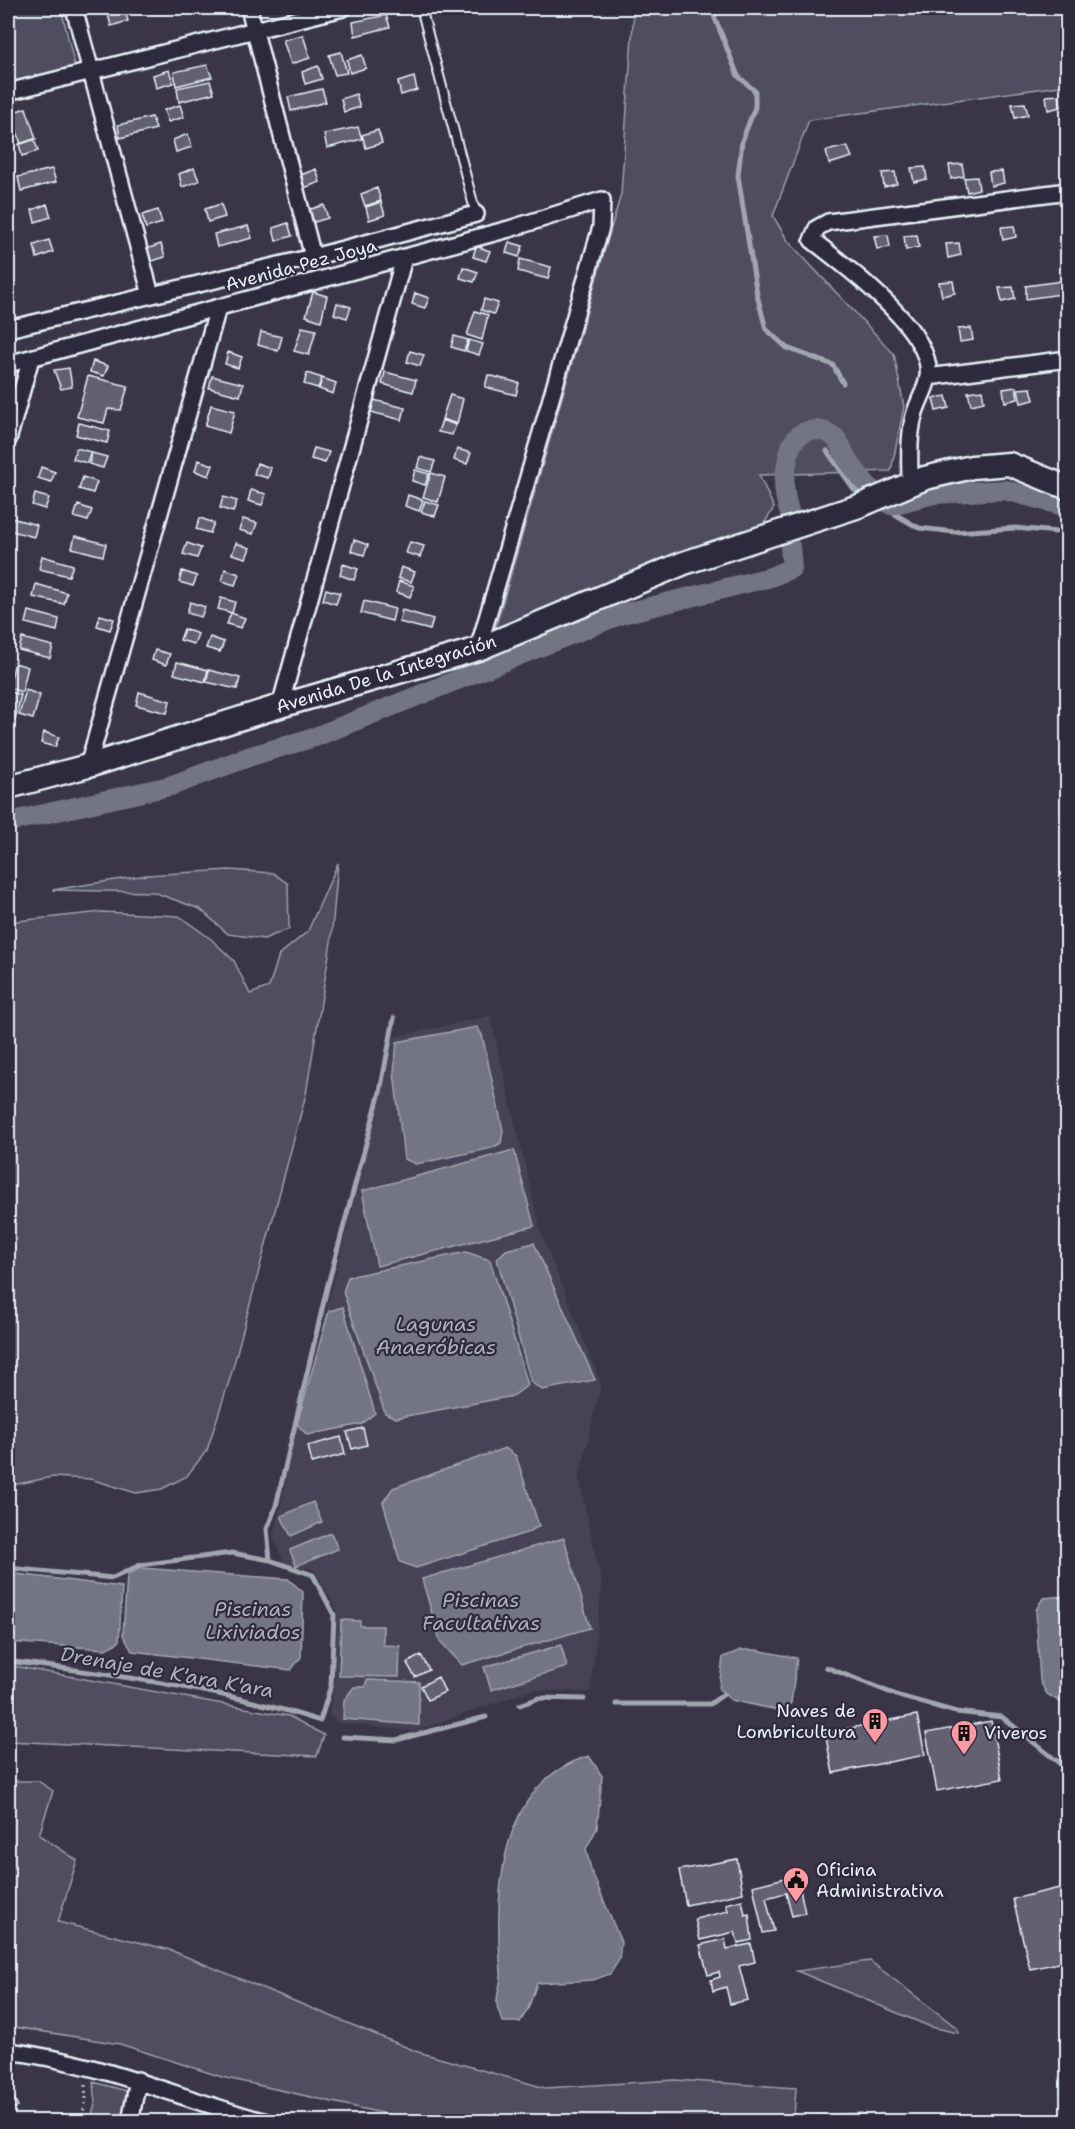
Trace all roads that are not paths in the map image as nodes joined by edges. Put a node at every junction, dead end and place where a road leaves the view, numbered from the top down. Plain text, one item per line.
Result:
1 (74, 8) edge
2 (249, 8) edge
3 (343, 8) edge
4 (421, 8) edge
5 (255, 31) junction
6 (89, 70) junction
7 (8, 92) edge
8 (1068, 191) edge
9 (476, 214) joint
10 (313, 257) junction
11 (404, 258) junction
12 (152, 295) junction
13 (218, 308) junction
14 (8, 329) edge
15 (31, 358) junction
16 (1068, 359) edge
17 (8, 364) edge
18 (928, 377) junction
19 (8, 440) edge
20 (902, 488) junction
21 (1068, 488) edge
22 (478, 650) junction
23 (280, 706) junction
24 (88, 766) junction
25 (8, 788) edge
26 (8, 2050) edge
27 (138, 2080) junction
28 (130, 2121) edge
29 (266, 2121) edge

1 - 6 street
2 - 5 street
3 - 5 street
4 - 9 lane
5 - 6 street
5 - 10 street
6 - 7 street
6 - 12 street
8 - 18 street
9 - 10 street, Avenida Pez Joya
10 - 12 street, Avenida Pez Joya
11 - 13 street, Avenida Pez Joya
11 - 22 street, Avenida Pez Joya
11 - 23 street
12 - 14 street, Avenida Pez Joya
13 - 15 street, Avenida Pez Joya
13 - 24 street
15 - 17 street, Avenida Pez Joya
15 - 19 street
16 - 18 street
18 - 20 street
20 - 21 street, Avenida De la Integración
20 - 22 street, Avenida De la Integración
22 - 23 street, Avenida De la Integración
23 - 24 street, Avenida De la Integración
24 - 25 street, Avenida De la Integración
26 - 27 street
27 - 28 street
27 - 29 street

